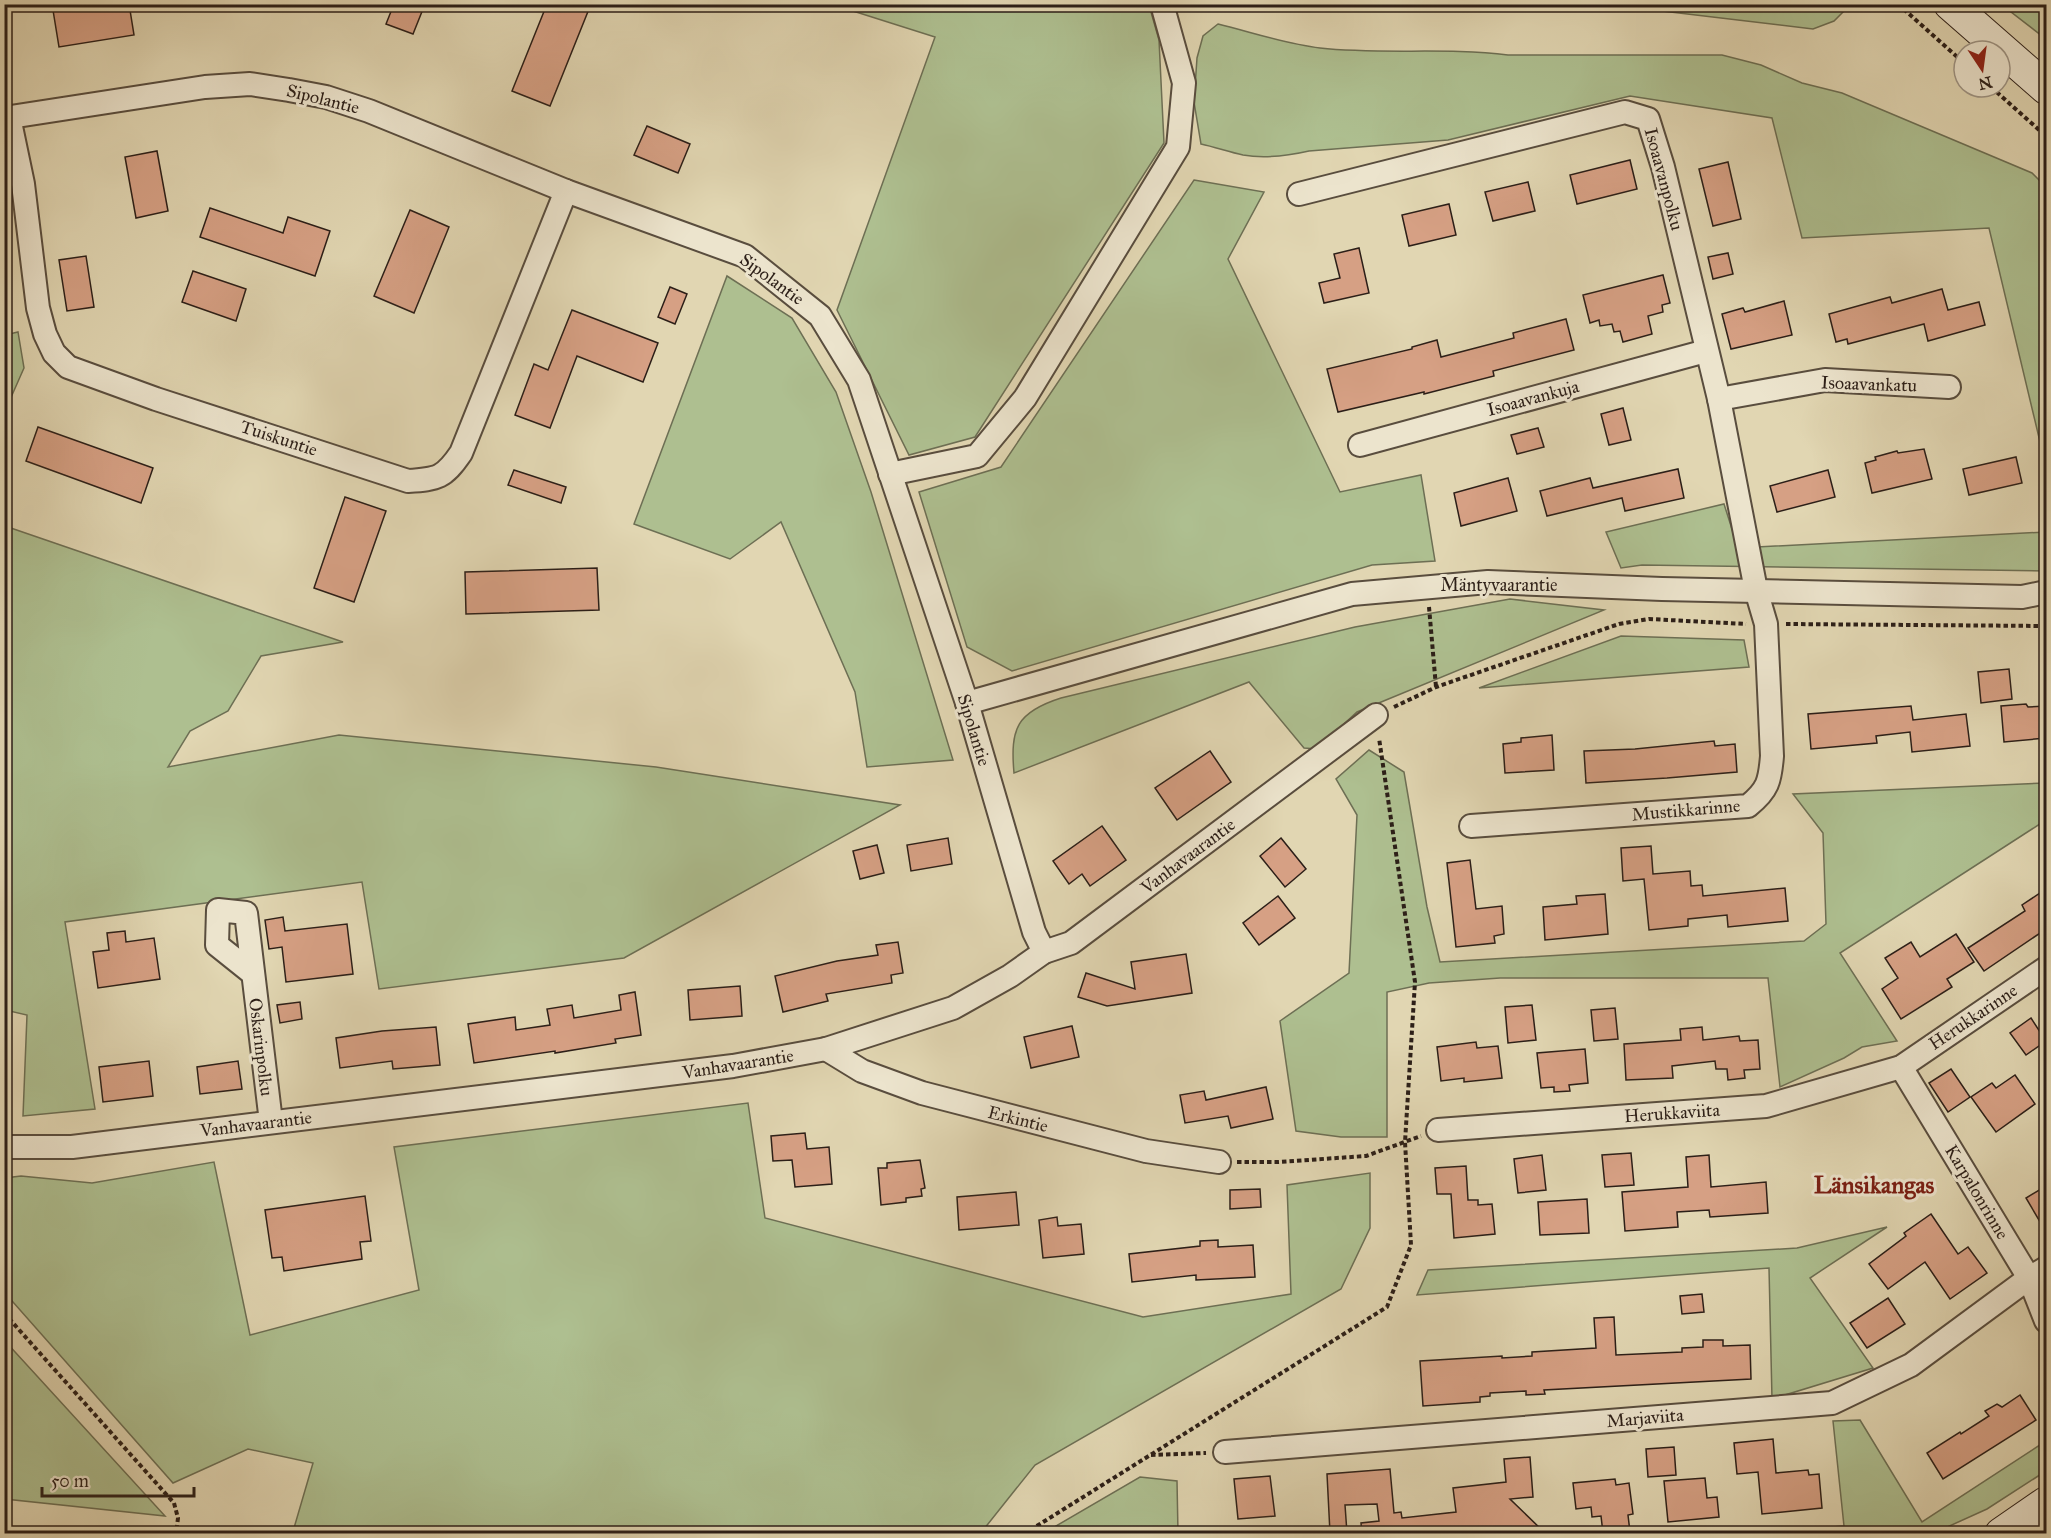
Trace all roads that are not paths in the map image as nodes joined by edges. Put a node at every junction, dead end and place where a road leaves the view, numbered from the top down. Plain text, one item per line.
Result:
1 (1162, 4) edge
2 (1950, 4) edge
3 (2046, 88) edge
4 (7, 118) edge
5 (566, 191) junction
6 (1299, 194) dead end
7 (1707, 351) junction
8 (1949, 387) dead end
9 (1719, 399) junction
10 (1360, 445) dead end
11 (890, 474) junction
12 (1756, 590) junction
13 (2046, 592) edge
14 (967, 703) junction
15 (1376, 715) road end
16 (1471, 826) dead end
17 (1044, 952) junction
18 (2046, 968) edge
19 (252, 973) dead end
20 (826, 1049) junction
21 (1901, 1067) junction
22 (271, 1122) junction
23 (1438, 1130) dead end
24 (4, 1147) edge
25 (1219, 1162) road end
26 (2038, 1273) edge
27 (2046, 1321) edge
28 (1225, 1452) road end
29 (2046, 1503) edge
30 (2001, 1533) edge

1 - 11 street
2 - 3 main road
4 - 5 street, Sipolantie
4 - 5 street, Tuiskuntie
5 - 11 street, Sipolantie
6 - 7 street, Isoaavanpolku
7 - 9 street, Isoaavanpolku
7 - 10 street, Isoaavankuja
8 - 9 street, Isoaavankatu
9 - 12 street, Isoaavanpolku
11 - 14 street, Sipolantie
12 - 13 street, Mäntyvaarantie
12 - 14 street, Mäntyvaarantie
12 - 16 street, Mustikkarinne
14 - 17 street, Sipolantie
15 - 17 street, Vanhavaarantie
17 - 20 street, Vanhavaarantie
18 - 21 street, Herukkarinne
19 - 22 street, Oskarinpolku
20 - 22 street, Vanhavaarantie
20 - 25 street, Erkintie
21 - 23 street, Herukkaviita
21 - 26 street, Karpalonrinne
22 - 24 street, Vanhavaarantie
26 - 27 street, Karpalonrinne
26 - 28 street, Marjaviita
29 - 30 main road

